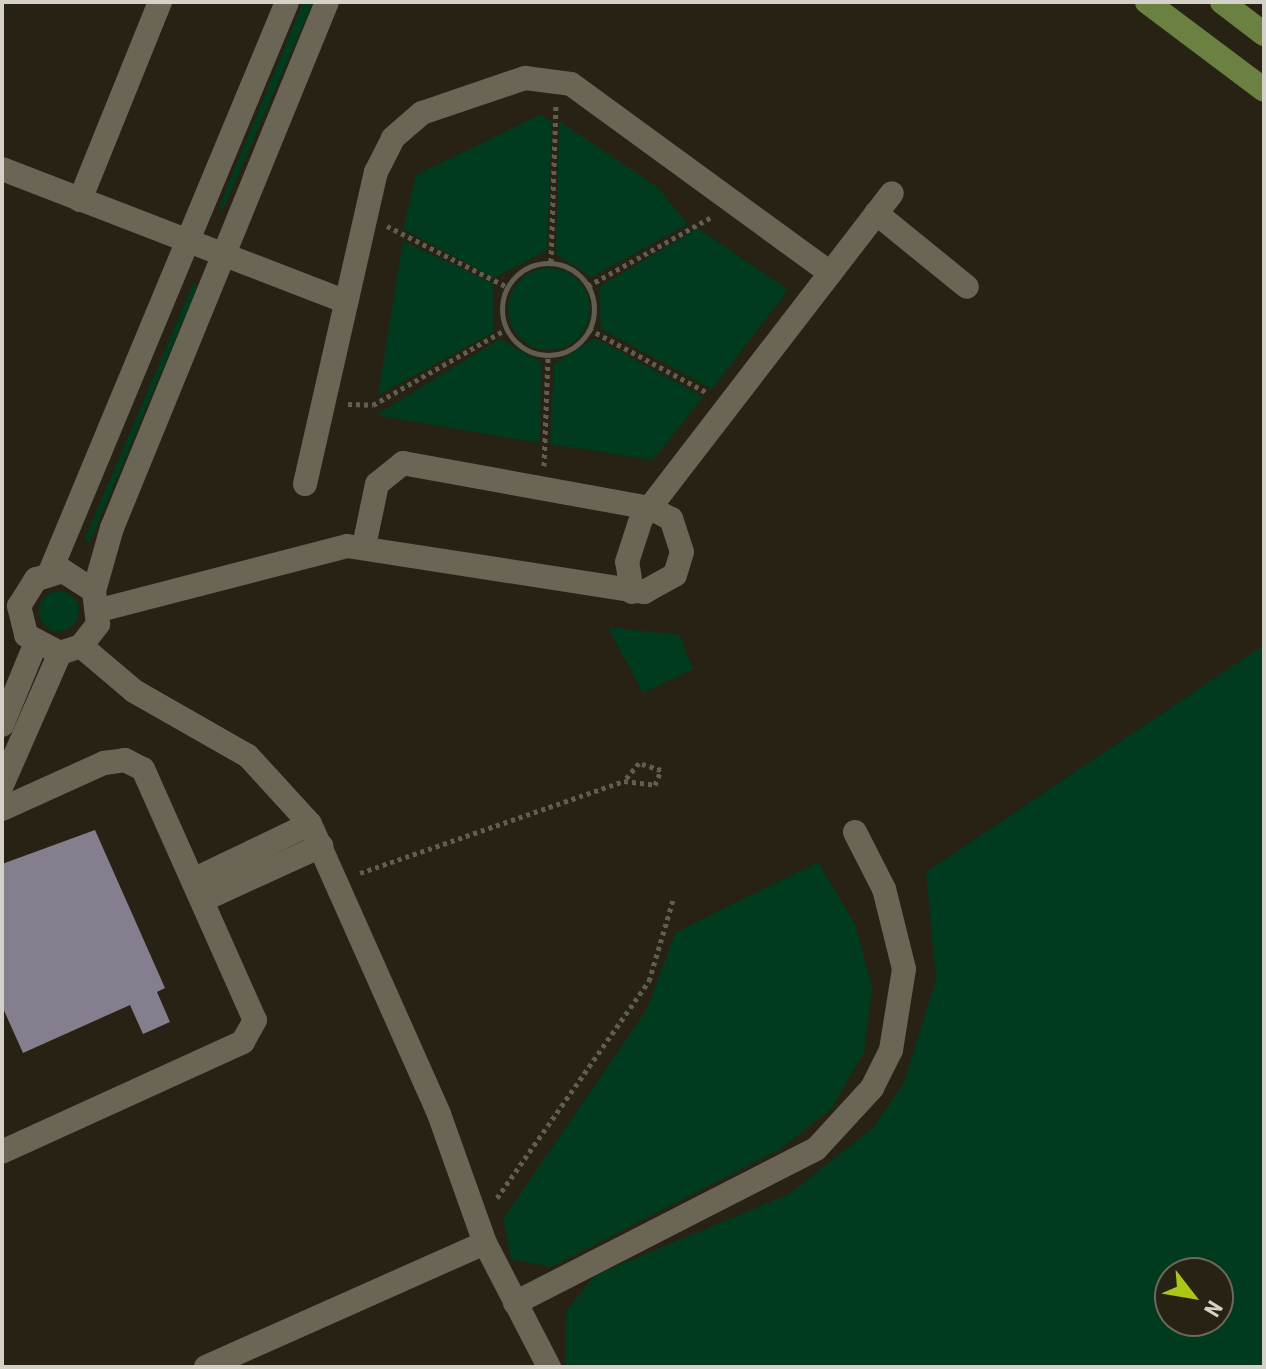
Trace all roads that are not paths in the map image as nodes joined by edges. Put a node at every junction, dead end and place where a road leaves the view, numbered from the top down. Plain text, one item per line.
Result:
1 (160, 2) edge
2 (287, 2) edge
3 (327, 2) edge
4 (1147, 2) edge
5 (1222, 2) edge
6 (1264, 34) edge
7 (1264, 90) edge
8 (2, 169) edge
9 (892, 193) dead end
10 (80, 200) junction
11 (876, 213) junction
12 (189, 245) junction
13 (222, 258) junction
14 (830, 273) junction
15 (967, 287) dead end
16 (346, 302) junction
17 (305, 484) dead end
18 (650, 508) junction
19 (364, 546) junction
20 (50, 572) junction
21 (632, 592) junction
22 (97, 600) junction
23 (11, 622) edge
24 (35, 645) junction
25 (70, 650) junction
26 (2, 725) edge
27 (2, 785) edge
28 (2, 809) edge
29 (855, 832) dead end
30 (316, 835) junction
31 (200, 889) junction
32 (2, 1152) edge
33 (482, 1234) junction
34 (515, 1303) junction
35 (206, 1367) edge
36 (549, 1367) edge

1 - 10 lane
2 - 12 lane
3 - 13 lane
4 - 7 main road
5 - 6 main road
8 - 10 lane
9 - 11 lane
10 - 12 lane
11 - 14 lane
11 - 15 lane
12 - 13 lane
12 - 20 lane
13 - 16 lane
13 - 22 lane
14 - 16 lane
14 - 18 lane
16 - 17 lane
18 - 19 lane
18 - 21 lane
18 - 21 lane
19 - 21 lane
19 - 22 lane
20 - 22 lane
20 - 23 lane
22 - 25 lane
23 - 24 lane
24 - 25 lane
24 - 26 lane
25 - 27 lane
25 - 30 lane
28 - 31 lane
29 - 34 lane
30 - 31 lane
30 - 33 lane
31 - 32 lane
33 - 34 lane
33 - 35 lane
34 - 36 lane

